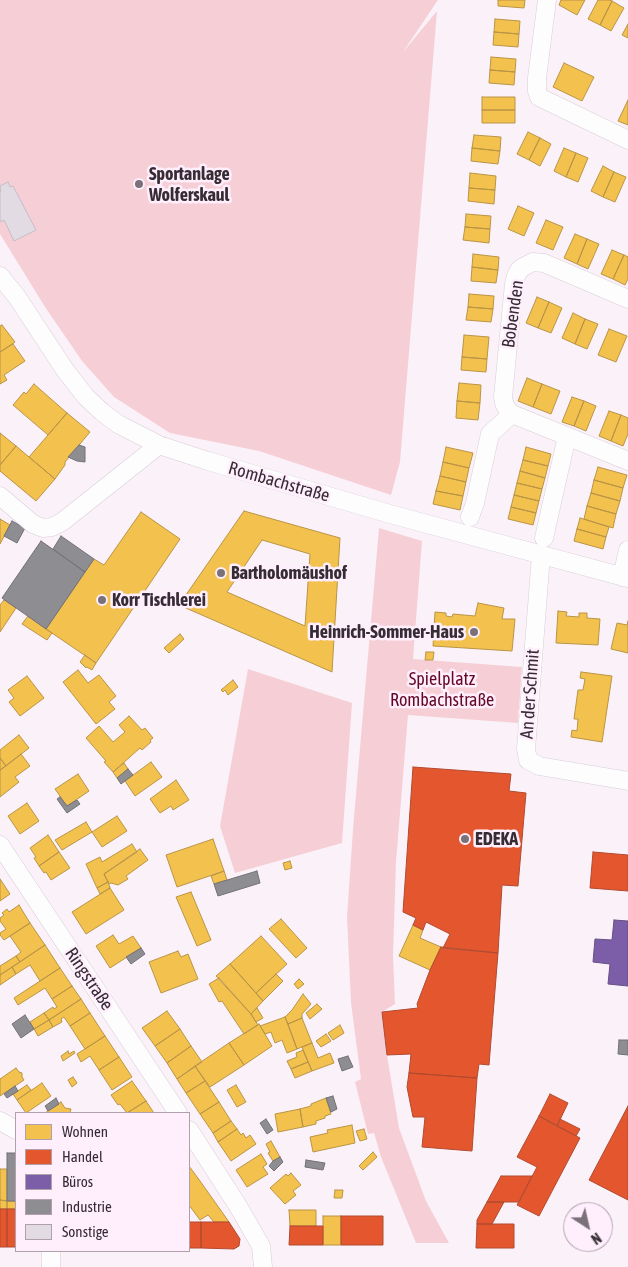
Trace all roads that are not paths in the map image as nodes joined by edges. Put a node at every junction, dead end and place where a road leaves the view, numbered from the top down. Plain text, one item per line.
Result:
1 (547, 0) edge
2 (628, 140) edge
3 (0, 276) edge
4 (628, 299) edge
5 (512, 414) junction
6 (566, 436) junction
7 (159, 445) junction
8 (628, 461) edge
9 (0, 496) edge
10 (470, 517) dead end
11 (544, 538) dead end
12 (628, 550) edge
13 (540, 555) junction
14 (625, 577) edge
15 (628, 781) edge
16 (0, 846) edge
17 (177, 1112) edge
18 (0, 1121) edge
19 (15, 1129) edge
20 (190, 1132) edge
21 (50, 1252) edge
22 (51, 1267) edge
23 (264, 1267) edge

1 - 2 street
3 - 7 street, Rombachstraße
4 - 5 street, Bobenden
5 - 6 street
5 - 10 street
6 - 8 street
6 - 11 street
7 - 9 street
7 - 13 street, Rombachstraße
12 - 14 street
13 - 14 street, Rombachstraße
13 - 15 street, An der Schmit
16 - 17 street, Ringstraße
18 - 19 street
20 - 23 street
21 - 22 street

